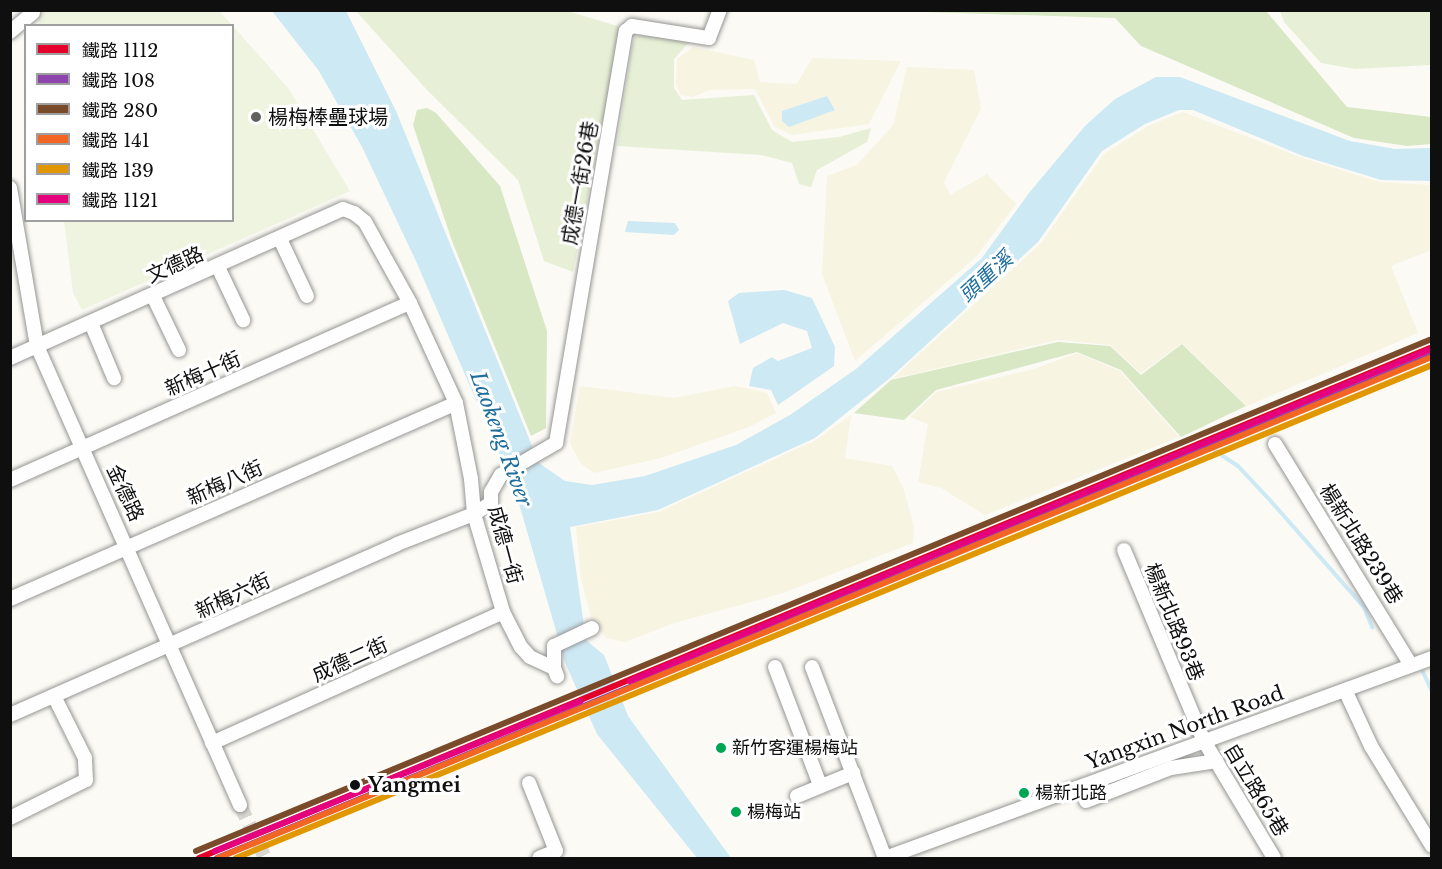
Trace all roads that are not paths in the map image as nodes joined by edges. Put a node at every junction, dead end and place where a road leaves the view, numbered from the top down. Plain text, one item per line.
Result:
1 (720, 10) edge
2 (33, 13) dead end
3 (10, 32) edge
4 (10, 188) edge
5 (354, 213) joint
6 (280, 239) junction
7 (218, 267) junction
8 (153, 296) junction
9 (307, 296) dead end
10 (410, 303) junction
11 (243, 320) dead end
12 (91, 323) junction
13 (37, 346) junction
14 (179, 350) dead end
15 (10, 358) edge
16 (114, 378) dead end
17 (456, 403) junction
18 (1275, 444) dead end
19 (82, 448) junction
20 (10, 480) edge
21 (474, 514) junction
22 (129, 546) junction
23 (1124, 550) dead end
24 (10, 599) edge
25 (503, 612) junction
26 (592, 628) dead end
27 (170, 646) junction
28 (1431, 658) edge
29 (1411, 665) junction
30 (775, 667) dead end
31 (812, 667) dead end
32 (1345, 690) junction
33 (54, 696) junction
34 (10, 715) edge
35 (1204, 741) junction
36 (212, 743) junction
37 (1216, 761) junction
38 (853, 773) junction
39 (529, 783) dead end
40 (820, 785) junction
41 (797, 796) dead end
42 (1086, 801) dead end
43 (240, 805) tunnel mouth
44 (10, 818) edge
45 (1431, 846) edge
46 (539, 858) edge
47 (885, 858) edge
48 (1274, 858) edge

1 - 21 street, 成德一街26巷
2 - 3 street
4 - 13 street, 金德路
5 - 6 street, 文德路
5 - 10 street, 成德一街
6 - 7 street, 文德路
6 - 9 street
7 - 8 street, 文德路
7 - 11 street
8 - 12 street, 文德路
8 - 14 street
10 - 17 street, 成德一街
10 - 19 street, 新梅十街
12 - 13 street, 文德路
12 - 16 street
13 - 15 street, 文德路
13 - 19 street, 金德路
17 - 21 street, 成德一街
17 - 22 street, 新梅八街
18 - 29 street, 楊新北路239巷
19 - 20 street, 新梅十街
19 - 22 street, 金德路
21 - 25 street, 成德一街
21 - 27 street, 新梅六街
22 - 24 street, 新梅八街
22 - 27 street, 金德路
23 - 35 street, 楊新北路93巷
25 - 26 street, 成德一街
25 - 36 street, 成德二街
27 - 33 street, 新梅六街
27 - 36 street, 金德路
28 - 29 street, Yangxin North Road
29 - 32 street, Yangxin North Road
30 - 40 street
31 - 38 street
32 - 35 street, Yangxin North Road
32 - 45 street
33 - 34 street, 新梅六街
33 - 44 street
35 - 37 street, 自立路65巷
35 - 47 street, Yangxin North Road
36 - 43 street, 金德路
37 - 42 street
37 - 48 street, 自立路65巷
38 - 40 street
38 - 47 street
39 - 46 street
40 - 41 street

